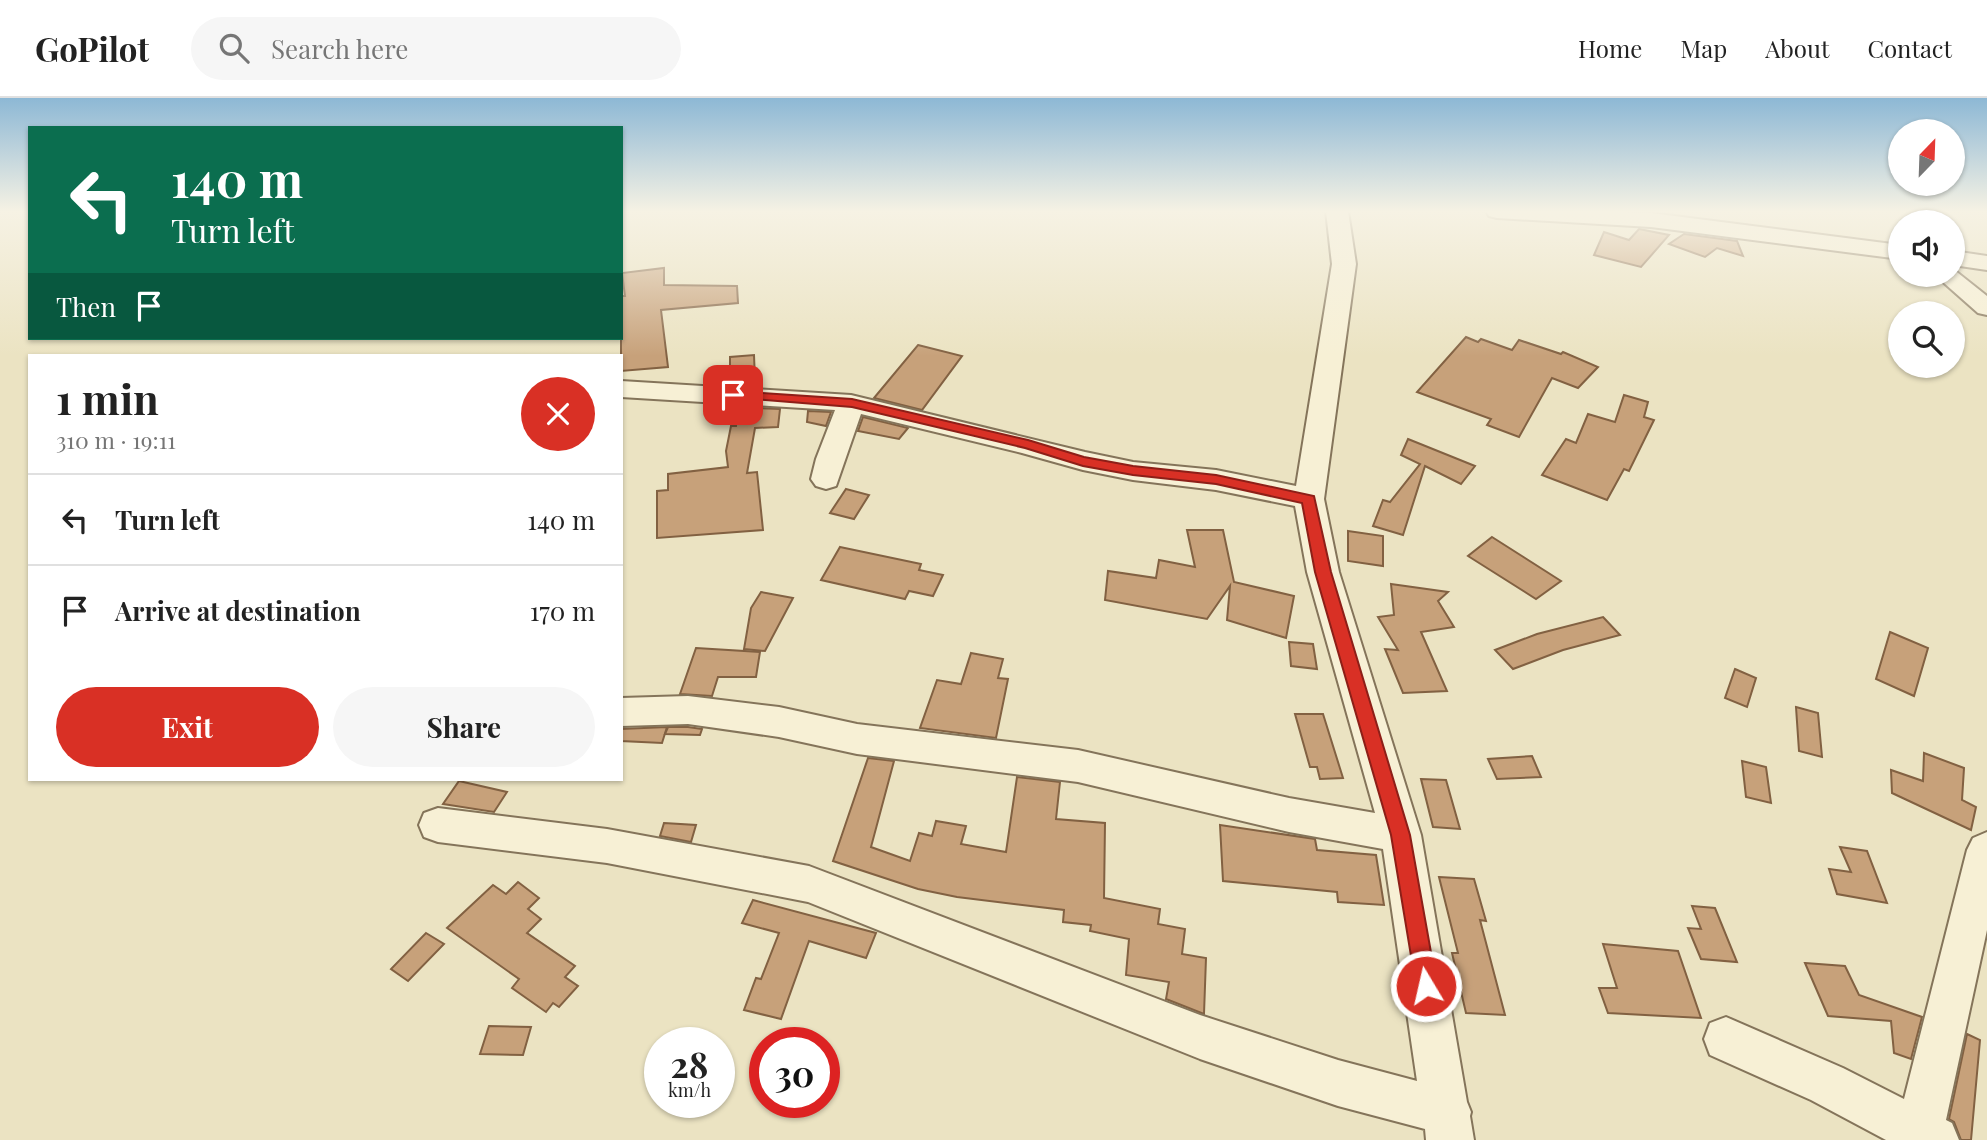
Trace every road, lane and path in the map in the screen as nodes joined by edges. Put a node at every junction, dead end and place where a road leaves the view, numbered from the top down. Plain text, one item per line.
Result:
1 (1343, 260) edge
2 (1967, 260) edge
3 (1987, 262) edge
4 (1962, 287) edge
5 (1987, 308) edge
6 (623, 389) edge
7 (852, 403) junction
8 (826, 479) dead end
9 (1309, 499) junction
10 (623, 712) edge
11 (438, 825) dead end
12 (1401, 835) junction
13 (1987, 850) edge
14 (1726, 1039) dead end
15 (1449, 1126) edge
16 (1928, 1136) edge

1 - 9 street
2 - 3 street
4 - 5 street
6 - 7 street
7 - 8 street
7 - 9 street
9 - 12 street
10 - 12 street
11 - 15 street
12 - 15 street
13 - 16 street
14 - 16 street

